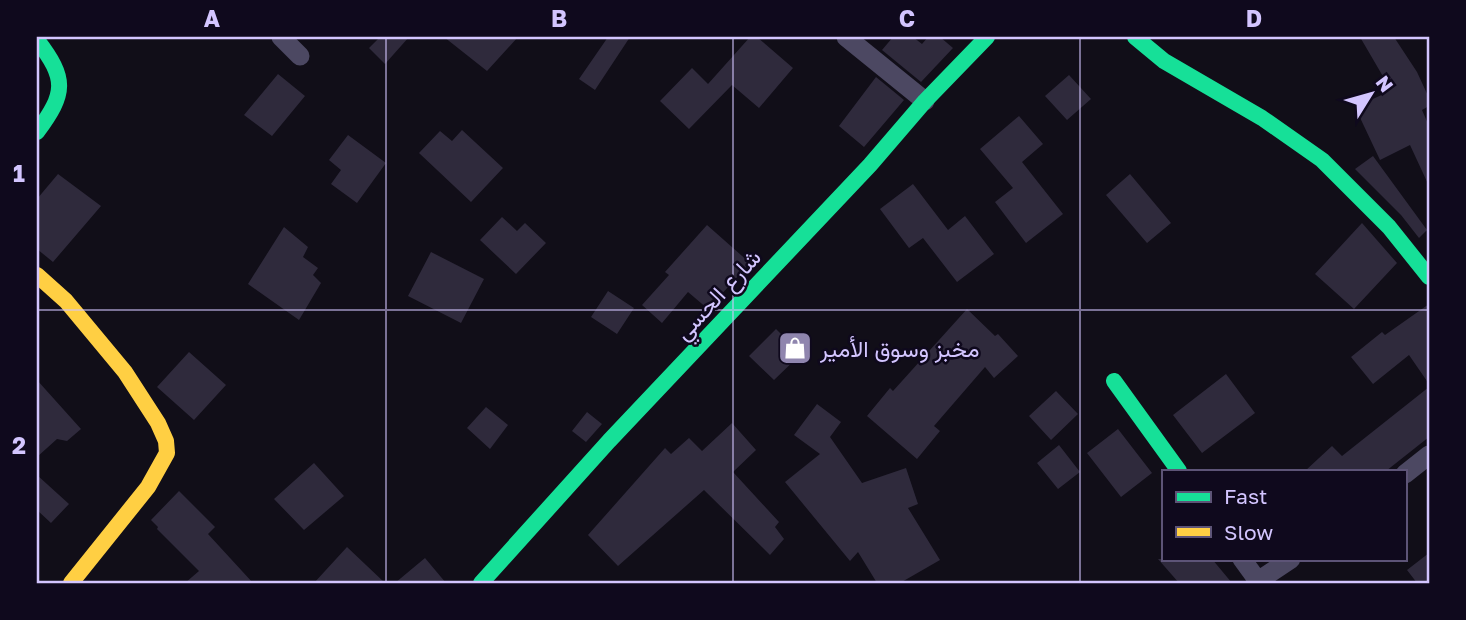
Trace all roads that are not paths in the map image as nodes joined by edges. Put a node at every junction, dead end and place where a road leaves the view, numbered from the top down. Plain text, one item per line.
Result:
1 (281, 37) edge
2 (846, 37) edge
3 (987, 37) edge
4 (1135, 37) edge
5 (37, 40) edge
6 (300, 56) dead end
7 (925, 101) junction
8 (37, 132) edge
9 (37, 275) edge
10 (1429, 277) edge
11 (1114, 381) dead end
12 (1429, 456) edge
13 (1178, 470) edge
14 (1406, 473) edge
15 (1243, 560) edge
16 (1290, 560) edge
17 (1257, 582) edge
18 (71, 583) edge
19 (481, 583) edge

1 - 6 street
2 - 7 street
3 - 7 street, شارع الحسي
4 - 10 street
5 - 8 street
7 - 19 street, شارع الحسي
9 - 18 street
11 - 13 street
12 - 14 street
15 - 17 street
16 - 17 street

